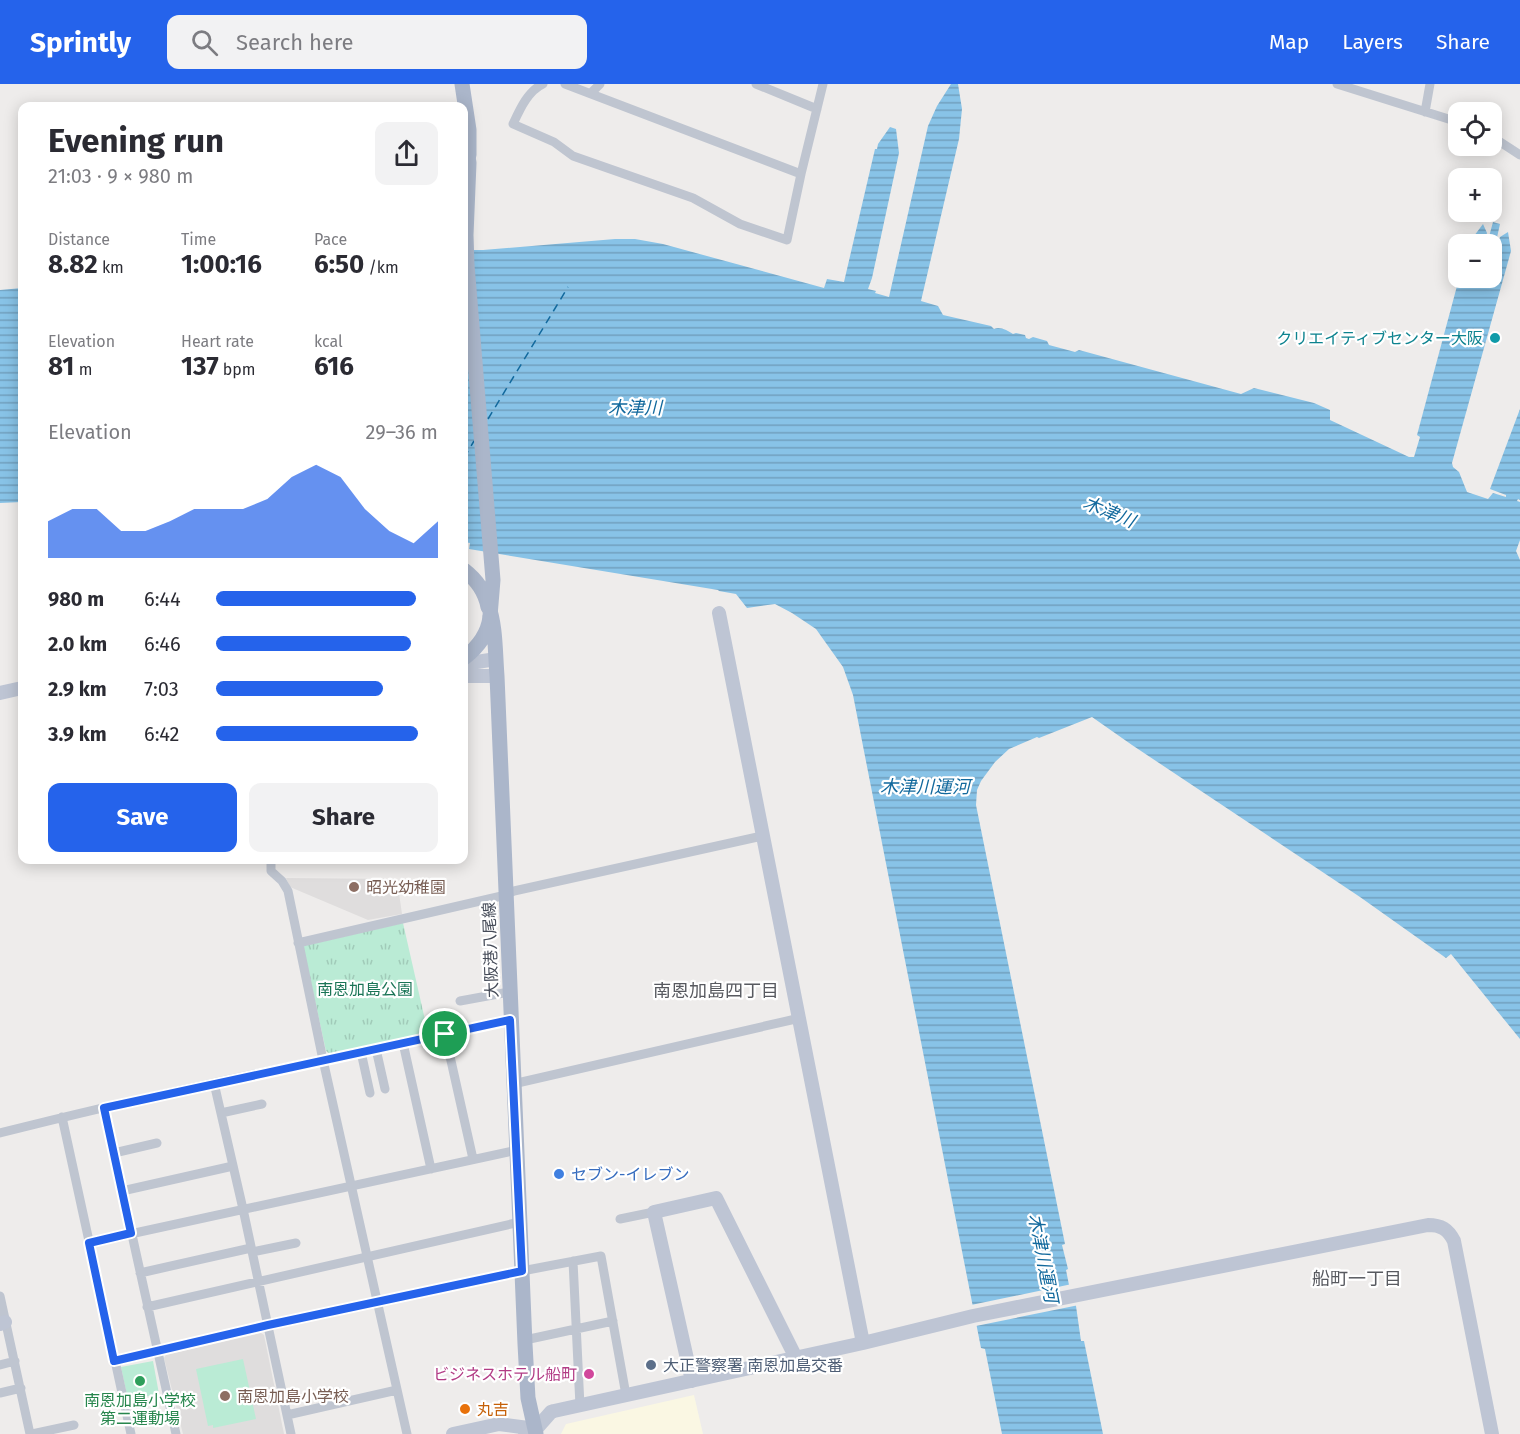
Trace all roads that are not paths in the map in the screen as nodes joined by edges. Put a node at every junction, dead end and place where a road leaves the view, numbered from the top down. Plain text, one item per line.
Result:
1 (462, 84) edge
2 (543, 84) edge
3 (565, 84) edge
4 (600, 84) edge
5 (756, 84) edge
6 (823, 84) edge
7 (1336, 84) edge
8 (1430, 84) edge
9 (591, 93) junction
10 (465, 102) edge
11 (817, 109) junction
12 (1425, 112) junction
13 (1448, 119) edge
14 (468, 123) edge
15 (1502, 143) edge
16 (468, 154) edge
17 (1520, 155) edge
18 (468, 168) edge
19 (801, 174) junction
20 (468, 199) edge
21 (468, 277) edge
22 (468, 574) edge
23 (468, 574) edge
24 (718, 613) dead end
25 (468, 654) edge
26 (468, 654) edge
27 (496, 659) junction
28 (468, 663) edge
29 (468, 676) edge
30 (497, 676) junction
31 (18, 689) edge
32 (0, 693) edge
33 (762, 836) junction
34 (271, 864) edge
35 (506, 895) junction
36 (298, 943) junction
37 (509, 992) junction
38 (460, 1001) dead end
39 (800, 1018) junction
40 (510, 1020) junction
41 (445, 1034) junction
42 (403, 1043) junction
43 (376, 1049) junction
44 (361, 1052) junction
45 (322, 1060) junction
46 (214, 1083) junction
47 (513, 1084) junction
48 (385, 1089) dead end
49 (370, 1093) dead end
50 (262, 1104) dead end
51 (104, 1108) junction
52 (221, 1113) junction
53 (62, 1117) junction
54 (0, 1133) edge
55 (157, 1143) dead end
56 (517, 1150) junction
57 (114, 1153) junction
58 (473, 1160) junction
59 (233, 1166) junction
60 (431, 1169) junction
61 (352, 1186) junction
62 (122, 1191) junction
63 (243, 1209) junction
64 (654, 1212) junction
65 (620, 1219) dead end
66 (519, 1222) junction
67 (131, 1233) junction
68 (89, 1243) junction
69 (296, 1243) dead end
70 (252, 1250) junction
71 (367, 1257) junction
72 (573, 1261) junction
73 (522, 1271) junction
74 (140, 1273) junction
75 (259, 1282) junction
76 (0, 1296) edge
77 (377, 1302) junction
78 (147, 1307) junction
79 (613, 1321) junction
80 (3, 1323) edge
81 (268, 1325) junction
82 (576, 1329) junction
83 (525, 1340) junction
84 (863, 1343) junction
85 (157, 1352) junction
86 (796, 1358) junction
87 (15, 1361) junction
88 (114, 1361) junction
89 (0, 1365) edge
90 (692, 1381) junction
91 (21, 1388) junction
92 (397, 1390) junction
93 (0, 1393) edge
94 (626, 1395) junction
95 (580, 1406) junction
96 (287, 1415) junction
97 (74, 1425) dead end
98 (534, 1433) edge
99 (31, 1434) edge
100 (131, 1434) edge
101 (176, 1434) edge
102 (291, 1434) edge
103 (407, 1434) edge
104 (453, 1434) edge
105 (1492, 1434) edge

1 - 10 main road, 大阪港八尾線, bridge
2 - 19 street
3 - 9 street
4 - 9 street
5 - 11 street
6 - 11 street
7 - 12 street
8 - 12 street
9 - 19 street
11 - 19 street
12 - 13 street
14 - 18 main road, 大阪港八尾線, bridge
15 - 17 street
16 - 20 main road, 大阪港八尾線, bridge
21 - 25 main road, 大阪港八尾線, bridge
22 - 26 main road, 大阪港八尾線, bridge
23 - 27 main road, 大阪港八尾線, bridge
24 - 33 street
27 - 28 street
27 - 30 main road, 大阪港八尾線
29 - 30 street
30 - 35 main road, 大阪港八尾線
31 - 32 street
33 - 35 street
33 - 39 street
34 - 36 street
35 - 36 street
35 - 37 main road, 大阪港八尾線
36 - 45 street
37 - 38 street
37 - 40 main road, 大阪港八尾線
39 - 47 street
39 - 84 street
40 - 41 street
40 - 47 main road, 大阪港八尾線
41 - 42 street
41 - 58 street
42 - 43 street
42 - 60 street
43 - 44 street
43 - 48 street
44 - 45 street
44 - 49 street
45 - 46 street
45 - 61 street
46 - 51 street
46 - 52 street
47 - 56 main road, 大阪港八尾線
50 - 52 street
51 - 53 street
51 - 57 street
52 - 59 street
53 - 54 street
53 - 68 street
55 - 57 street
56 - 58 street
56 - 66 main road, 大阪港八尾線
57 - 62 street
58 - 60 street
59 - 62 street
59 - 63 street
60 - 61 street
61 - 63 street
61 - 71 street
62 - 67 street
63 - 67 street
63 - 70 street
64 - 65 street
64 - 86 street
64 - 90 street
66 - 71 street
66 - 73 main road, 大阪港八尾線
67 - 68 street
67 - 74 street
68 - 88 street
69 - 70 street
70 - 74 street
70 - 75 street
71 - 75 street
71 - 77 street
72 - 73 street
72 - 79 street
72 - 82 street
73 - 77 street
73 - 83 main road, 大阪港八尾線
74 - 78 street
75 - 78 street
75 - 81 street
76 - 80 street
77 - 81 street
77 - 92 street
78 - 85 street
79 - 82 street
79 - 94 street
80 - 87 street
81 - 85 street
81 - 96 street
82 - 83 street
82 - 95 street
83 - 98 main road, 大阪港八尾線
84 - 86 street
84 - 105 street
85 - 88 street
85 - 101 street
86 - 90 street
87 - 89 street
87 - 91 street
88 - 100 street
90 - 94 street
91 - 93 street
91 - 99 street
92 - 96 street
92 - 103 street
94 - 95 street
95 - 98 street
96 - 102 street
97 - 99 street
98 - 104 street

